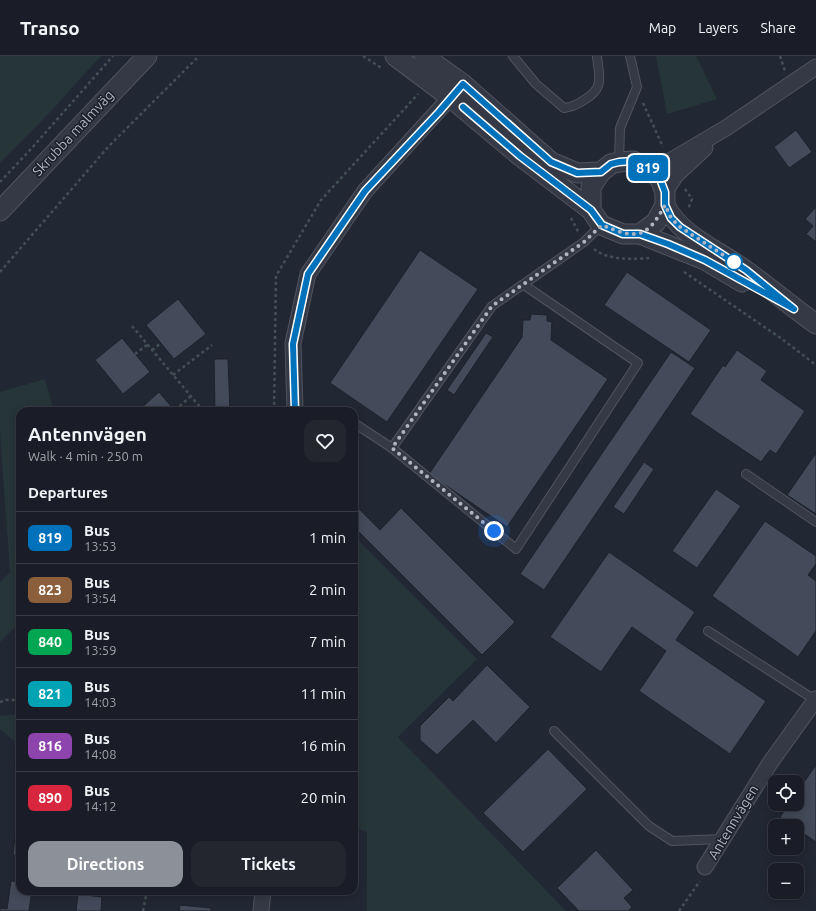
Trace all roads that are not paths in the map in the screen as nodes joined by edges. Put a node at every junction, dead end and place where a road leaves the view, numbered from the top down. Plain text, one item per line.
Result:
1 (147, 56) edge
2 (395, 56) edge
3 (424, 56) edge
4 (513, 56) edge
5 (596, 56) edge
6 (630, 56) edge
7 (816, 67) edge
8 (457, 91) junction
9 (726, 128) junction
10 (619, 162) junction
11 (653, 171) junction
12 (601, 172) junction
13 (665, 199) junction
14 (0, 211) edge
15 (596, 218) junction
16 (640, 234) junction
17 (524, 285) junction
18 (794, 309) junction
19 (816, 324) edge
20 (295, 407) edge
21 (358, 426) edge
22 (392, 448) junction
23 (746, 474) dead end
24 (816, 522) edge
25 (708, 631) dead end
26 (816, 700) edge
27 (554, 731) dead end
28 (724, 839) junction
29 (705, 867) road end
30 (263, 895) edge
31 (261, 911) edge

1 - 14 street, Skrubba malmväg
2 - 8 street
3 - 8 street
4 - 5 lane
6 - 10 lane
7 - 9 street
8 - 12 street
8 - 15 street
8 - 20 street
9 - 11 street
9 - 13 street
10 - 11 street
10 - 12 street
11 - 13 street
12 - 15 street
13 - 16 street
13 - 18 street
15 - 16 street
15 - 17 lane
16 - 18 street
17 - 22 lane
17 - 22 lane
18 - 19 street
21 - 22 lane
23 - 24 lane
25 - 26 lane
26 - 28 street, Antennvägen
27 - 28 lane
28 - 29 street, Antennvägen
30 - 31 street

